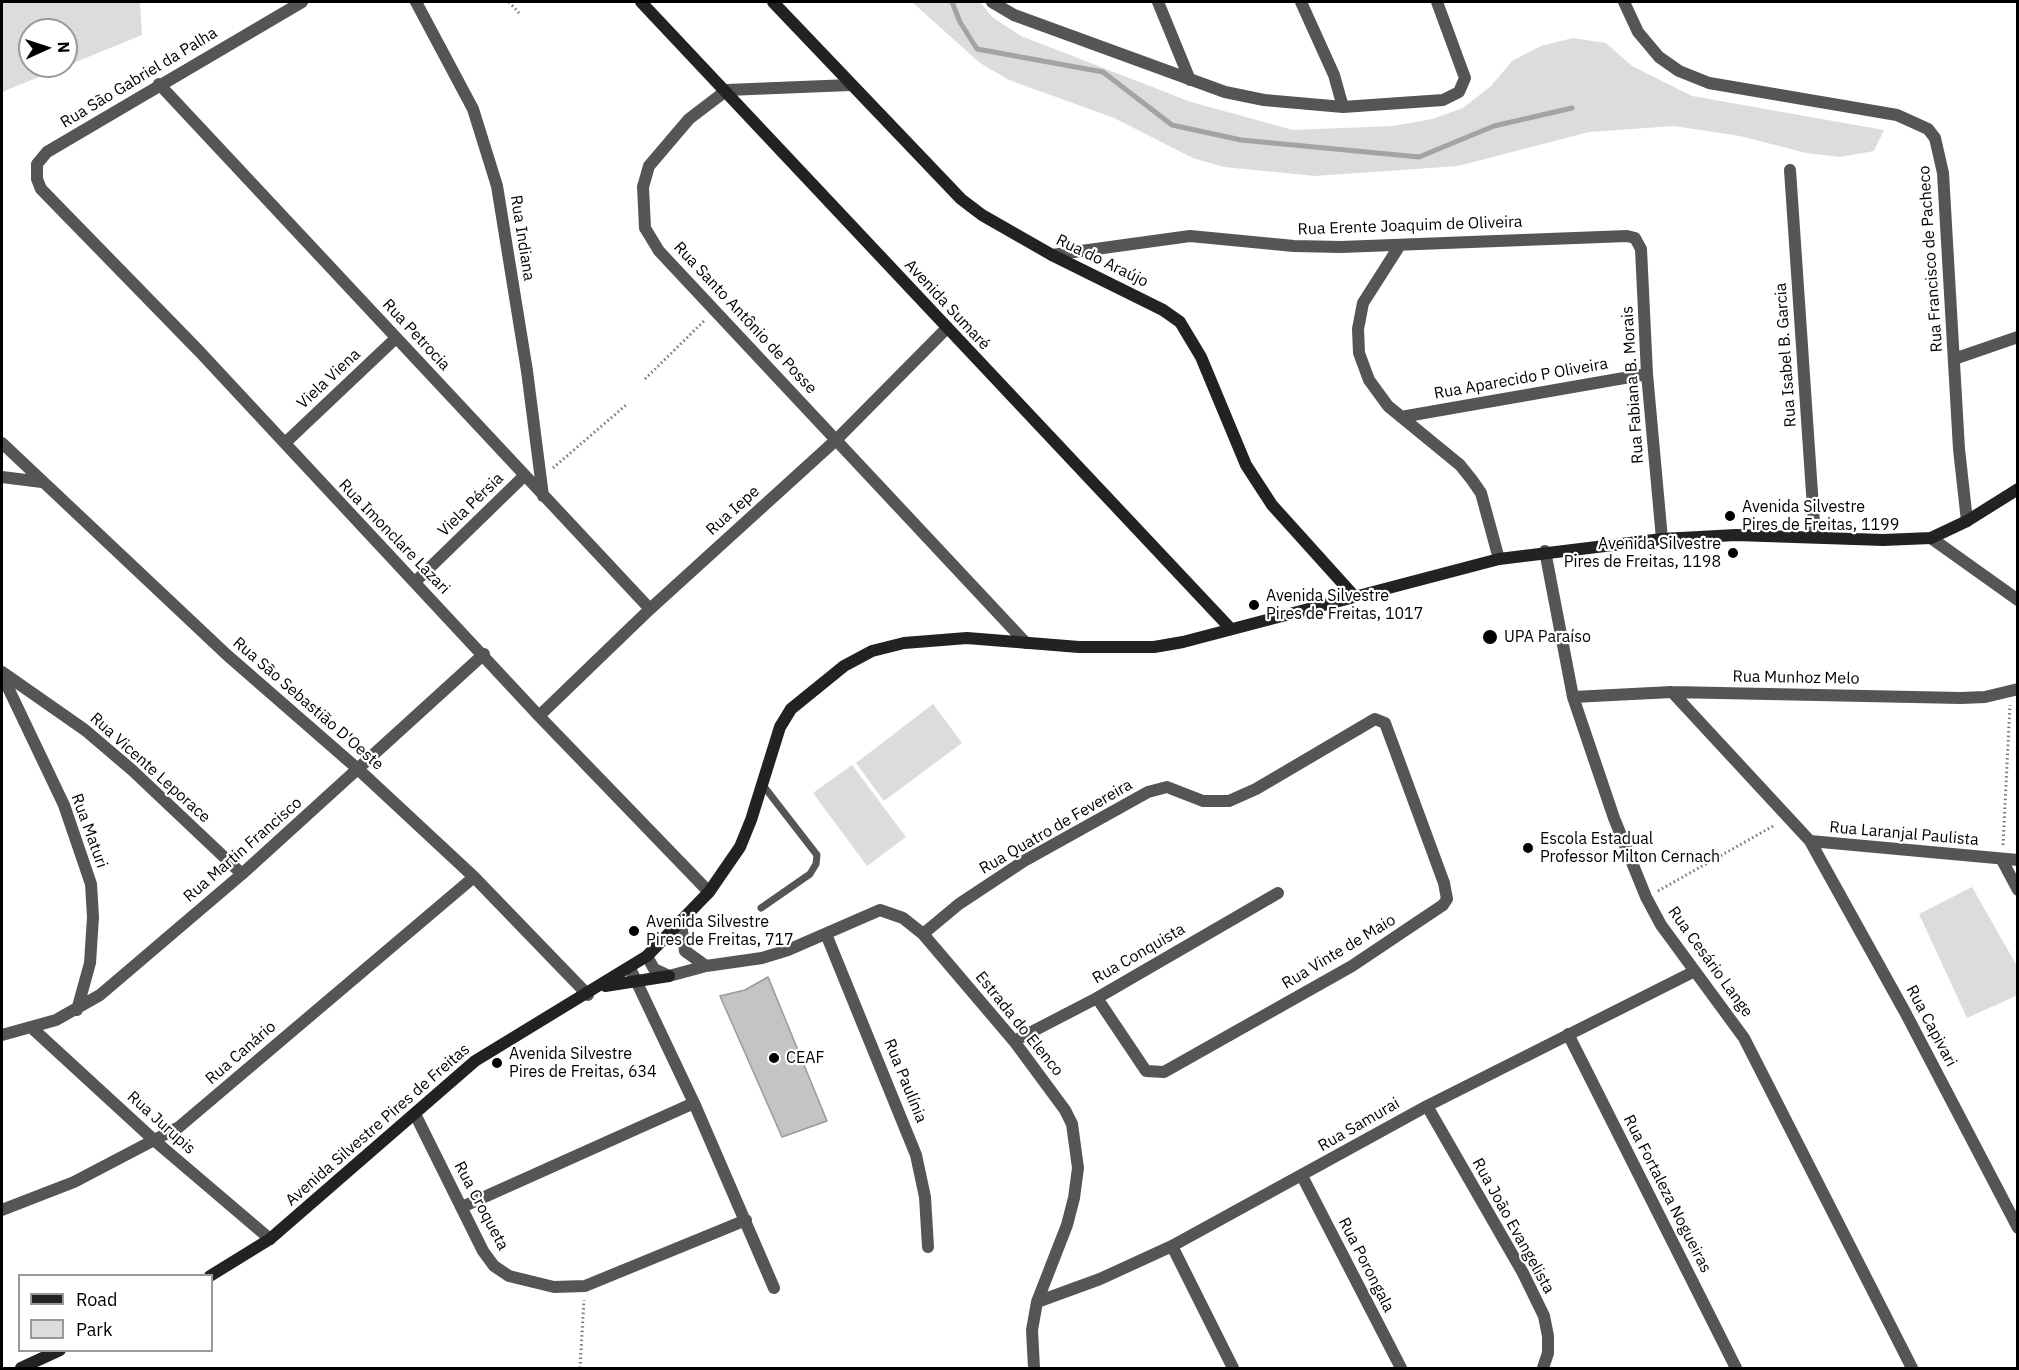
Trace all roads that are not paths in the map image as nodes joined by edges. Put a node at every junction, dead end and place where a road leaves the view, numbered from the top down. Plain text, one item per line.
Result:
1 (302, 2) edge
2 (416, 2) edge
3 (641, 2) edge
4 (773, 2) edge
5 (992, 2) edge
6 (1158, 2) edge
7 (1301, 2) edge
8 (1437, 2) edge
9 (1624, 2) edge
10 (1190, 80) junction
11 (159, 84) junction
12 (850, 85) junction
13 (727, 90) junction
14 (1343, 107) junction
15 (1790, 170) dead end
16 (56, 204) joint
17 (1627, 236) joint
18 (1400, 245) junction
19 (1052, 255) junction
20 (946, 329) junction
21 (396, 338) junction
22 (2018, 338) edge
23 (1954, 359) junction
24 (1647, 374) junction
25 (1401, 417) junction
26 (836, 440) junction
27 (2, 443) edge
28 (285, 443) junction
29 (2, 477) edge
30 (523, 477) junction
31 (42, 482) junction
32 (2018, 489) edge
33 (543, 496) junction
34 (1967, 521) junction
35 (1815, 537) junction
36 (1931, 538) junction
37 (1662, 539) junction
38 (1545, 551) junction
39 (1499, 559) junction
40 (415, 582) junction
41 (1355, 597) junction
42 (2018, 600) edge
43 (650, 609) junction
44 (1231, 629) junction
45 (1026, 643) junction
46 (484, 654) junction
47 (2, 673) edge
48 (2014, 690) edge
49 (1672, 692) junction
50 (1573, 697) junction
51 (540, 716) junction
52 (1375, 719) joint
53 (358, 770) junction
54 (762, 784) junction
55 (1810, 842) junction
56 (2002, 860) junction
57 (2018, 860) edge
58 (242, 874) junction
59 (474, 876) junction
60 (2018, 890) edge
61 (709, 892) junction
62 (1278, 893) dead end
63 (761, 908) dead end
64 (681, 924) junction
65 (826, 934) junction
66 (924, 934) junction
67 (647, 956) junction
68 (706, 966) junction
69 (630, 968) junction
70 (1695, 971) junction
71 (669, 976) junction
72 (637, 983) junction
73 (601, 987) junction
74 (588, 995) junction
75 (1097, 998) junction
76 (77, 1010) junction
77 (32, 1028) junction
78 (1568, 1034) junction
79 (2, 1035) edge
80 (1014, 1041) junction
81 (694, 1103) junction
82 (1427, 1106) junction
83 (415, 1114) junction
84 (155, 1141) junction
85 (1302, 1176) junction
86 (462, 1206) junction
87 (2, 1210) edge
88 (746, 1220) junction
89 (2018, 1228) edge
90 (270, 1239) junction
91 (1172, 1246) junction
92 (928, 1248) dead end
93 (212, 1274) edge
94 (774, 1288) dead end
95 (1037, 1302) junction
96 (57, 1352) edge
97 (39, 1365) edge
98 (21, 1368) edge
99 (1034, 1368) edge
100 (1233, 1368) edge
101 (1401, 1368) edge
102 (1543, 1368) edge
103 (1736, 1368) edge
104 (1912, 1368) edge

1 - 11 street, Rua São Gabriel da Palha
2 - 33 street, Rua Indiana
3 - 13 main road, Avenida Sumaré
4 - 12 main road, Rua do Araújo
5 - 10 street
6 - 10 street
7 - 14 street
8 - 14 street
9 - 23 street, Rua Francisco de Pacheco
10 - 14 street
11 - 16 street, Rua São Gabriel da Palha
11 - 21 street, Rua Petrocia
12 - 13 street
12 - 19 main road, Rua do Araújo
13 - 20 main road, Avenida Sumaré
13 - 26 street, Rua Santo Antônio de Posse
15 - 35 street, Rua Isabel B. Garcia
16 - 28 street, Rua Imonclare Lazari
17 - 18 street, Rua Erente Joaquim de Oliveira
17 - 24 street, Rua Fabiana B. Morais
18 - 19 street, Rua Erente Joaquim de Oliveira
18 - 25 street
19 - 41 main road, Rua do Araújo
20 - 26 street, Rua Iepe
20 - 44 main road, Avenida Sumaré
21 - 28 street, Viela Viena
21 - 30 street, Rua Petrocia
22 - 23 street
23 - 34 street, Rua Francisco de Pacheco
24 - 25 street, Rua Aparecido P Oliveira
24 - 37 street, Rua Fabiana B. Morais
25 - 39 street
26 - 43 street, Rua Iepe
26 - 45 street, Rua Santo Antônio de Posse
27 - 31 street, Rua São Sebastião D'Oeste
28 - 40 street, Rua Imonclare Lazari
29 - 31 street
30 - 33 street, Rua Petrocia
30 - 40 street, Viela Pérsia
31 - 53 street, Rua São Sebastião D'Oeste
32 - 34 main road, Avenida Silvestre Pires de Freitas
33 - 43 street, Rua Petrocia
34 - 36 main road, Avenida Silvestre Pires de Freitas
35 - 36 main road, Avenida Silvestre Pires de Freitas
35 - 37 main road, Avenida Silvestre Pires de Freitas
36 - 42 street
37 - 38 main road, Avenida Silvestre Pires de Freitas
38 - 39 main road, Avenida Silvestre Pires de Freitas
38 - 50 street, Rua Cesário Lange
39 - 41 main road, Avenida Silvestre Pires de Freitas
40 - 46 street, Rua Imonclare Lazari
41 - 44 main road, Avenida Silvestre Pires de Freitas
43 - 51 street, Rua Iepe
44 - 45 main road, Avenida Silvestre Pires de Freitas
45 - 54 main road, Avenida Silvestre Pires de Freitas
46 - 51 street, Rua Imonclare Lazari
46 - 53 street, Rua Martin Francisco
47 - 58 street, Rua Vicente Leporace
47 - 76 street, Rua Maturi
48 - 49 street, Rua Munhoz Melo
49 - 50 street, Rua Munhoz Melo
49 - 55 street, Rua Laranjal Paulista
50 - 70 street, Rua Cesário Lange
51 - 61 street, Rua Imonclare Lazari
52 - 66 street, Rua Quatro de Fevereira
52 - 75 street, Rua Vinte de Maio
53 - 58 street, Rua Martin Francisco
53 - 59 street, Rua São Sebastião D'Oeste
54 - 61 main road, Avenida Silvestre Pires de Freitas
54 - 63 lane
55 - 56 street, Rua Laranjal Paulista
55 - 89 street, Rua Capivari
56 - 57 street, Rua Laranjal Paulista
56 - 60 street
58 - 76 street, Rua Martin Francisco
59 - 74 street, Rua São Sebastião D'Oeste
59 - 84 street, Rua Canário
61 - 64 main road, Avenida Silvestre Pires de Freitas
62 - 75 street, Rua Conquista
64 - 67 main road, Avenida Silvestre Pires de Freitas
64 - 68 street
65 - 66 street, Estrada do Elenco
65 - 68 street, Estrada do Elenco
65 - 92 street, Rua Paulínia
66 - 80 street, Estrada do Elenco
67 - 69 main road, Avenida Silvestre Pires de Freitas
67 - 71 street
68 - 71 street, Estrada do Elenco
69 - 72 street
69 - 73 main road, Avenida Silvestre Pires de Freitas
70 - 78 street, Rua Samurai
70 - 104 street, Rua Cesário Lange
71 - 72 main road
72 - 73 main road
72 - 81 street
73 - 74 main road, Avenida Silvestre Pires de Freitas
74 - 83 main road, Avenida Silvestre Pires de Freitas
75 - 80 street, Rua Conquista
76 - 77 street, Rua Martin Francisco
77 - 79 street, Rua Martin Francisco
77 - 84 street, Rua Jurupis
78 - 82 street, Rua Samurai
78 - 103 street, Rua Fortaleza Nogueiras
80 - 95 street, Estrada do Elenco
81 - 86 street
81 - 88 street
82 - 85 street, Rua Samurai
82 - 102 street, Rua João Evangelista
83 - 86 street, Rua Croqueta
83 - 90 main road, Avenida Silvestre Pires de Freitas
84 - 87 street, Rua Canário
84 - 90 street, Rua Jurupis
85 - 91 street, Rua Samurai
85 - 101 street, Rua Porongala
86 - 88 street, Rua Croqueta
88 - 94 street
90 - 93 main road, Avenida Silvestre Pires de Freitas
91 - 95 street, Rua Samurai
91 - 100 street
95 - 99 street, Estrada do Elenco
96 - 97 main road
97 - 98 main road

